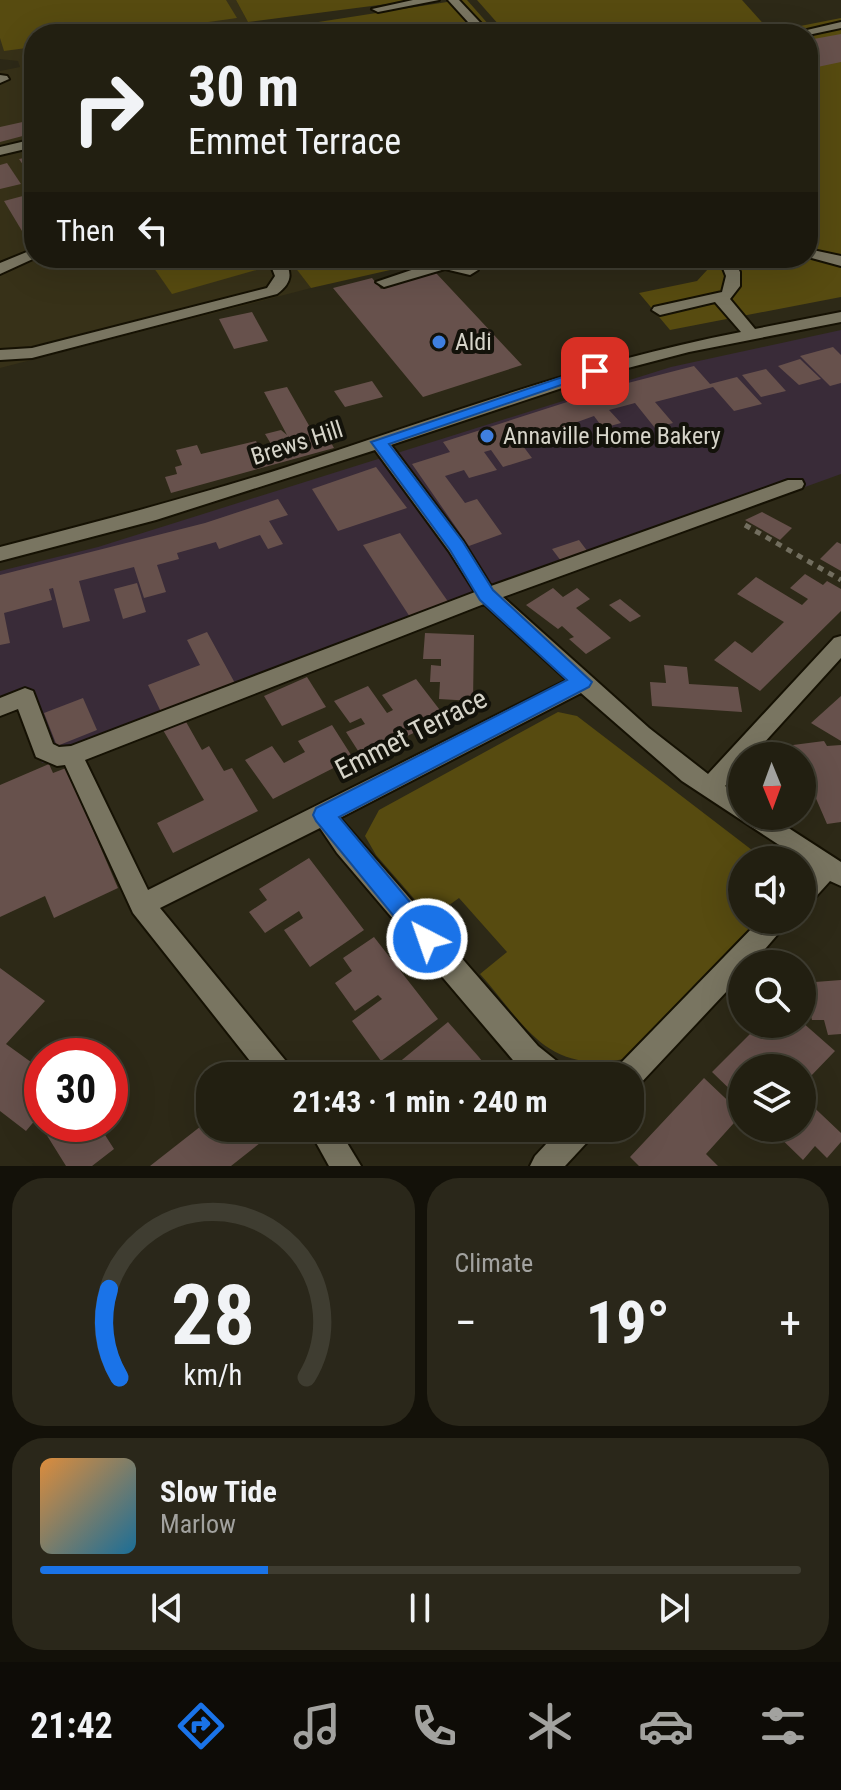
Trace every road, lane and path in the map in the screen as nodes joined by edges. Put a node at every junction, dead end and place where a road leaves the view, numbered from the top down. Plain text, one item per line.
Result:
1 (434, 0) edge
2 (453, 0) edge
3 (378, 9) dead end
4 (476, 24) edge
5 (841, 25) edge
6 (818, 30) edge
7 (24, 145) edge
8 (0, 151) edge
9 (818, 255) edge
10 (24, 258) edge
11 (841, 261) edge
12 (282, 268) edge
13 (431, 268) edge
14 (461, 268) edge
15 (731, 268) edge
16 (0, 269) edge
17 (470, 270) dead end
18 (384, 282) dead end
19 (720, 298) junction
20 (660, 310) dead end
21 (841, 317) edge
22 (751, 334) junction
23 (0, 355) edge
24 (379, 442) junction
25 (795, 484) dead end
26 (720, 511) junction
27 (0, 554) edge
28 (841, 580) edge
29 (487, 595) junction
30 (841, 644) edge
31 (582, 682) junction
32 (0, 707) edge
33 (72, 755) junction
34 (710, 787) junction
35 (728, 800) edge
36 (324, 815) junction
37 (772, 830) edge
38 (835, 871) edge
39 (816, 884) edge
40 (142, 905) junction
41 (764, 934) edge
42 (269, 1062) edge
43 (536, 1062) edge
44 (641, 1062) edge
45 (331, 1142) edge
46 (568, 1142) edge
47 (346, 1166) edge
48 (545, 1166) edge

1 - 3 street
2 - 4 street
5 - 6 street
7 - 8 street
9 - 11 street
10 - 16 street
12 - 23 street
13 - 18 street
14 - 17 street
15 - 19 street
19 - 20 street
19 - 22 street
21 - 22 street, Brews Hill
22 - 24 street, Brews Hill
24 - 27 street, Brews Hill
24 - 29 street
25 - 26 street
26 - 28 path
26 - 29 street
29 - 31 street
29 - 33 street
30 - 34 street
31 - 34 street
31 - 36 street, Emmet Terrace
32 - 33 street
33 - 40 street
34 - 35 street
36 - 40 street
36 - 43 street, Emmet Terrace
37 - 38 street
38 - 39 street
40 - 42 street
41 - 44 street
45 - 47 street
46 - 48 street

